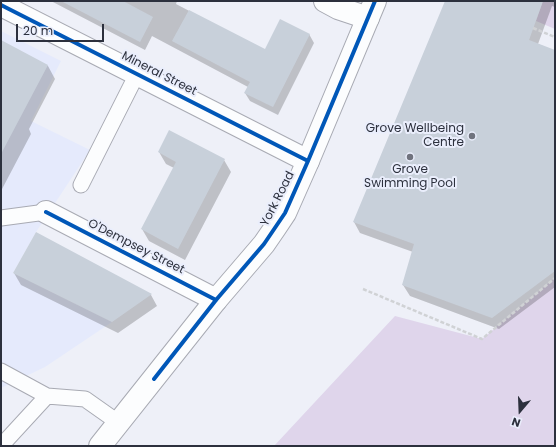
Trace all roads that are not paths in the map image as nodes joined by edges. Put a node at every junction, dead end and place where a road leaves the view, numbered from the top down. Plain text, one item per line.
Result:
1 (325, 1) edge
2 (1, 6) edge
3 (372, 9) edge
4 (137, 74) junction
5 (308, 160) junction
6 (81, 185) dead end
7 (46, 212) joint
8 (1, 218) edge
9 (216, 300) junction
10 (1, 371) edge
11 (47, 396) junction
12 (119, 423) junction
13 (1, 446) edge
14 (100, 446) edge

1 - 3 street
2 - 4 street, Mineral Street
3 - 5 street, York Road
4 - 5 street, Mineral Street
4 - 6 lane
5 - 9 street, York Road
7 - 8 lane
7 - 9 street, O'Dempsey Street
9 - 12 street, York Road
10 - 11 lane
11 - 12 lane
11 - 13 lane
12 - 14 street, York Road

